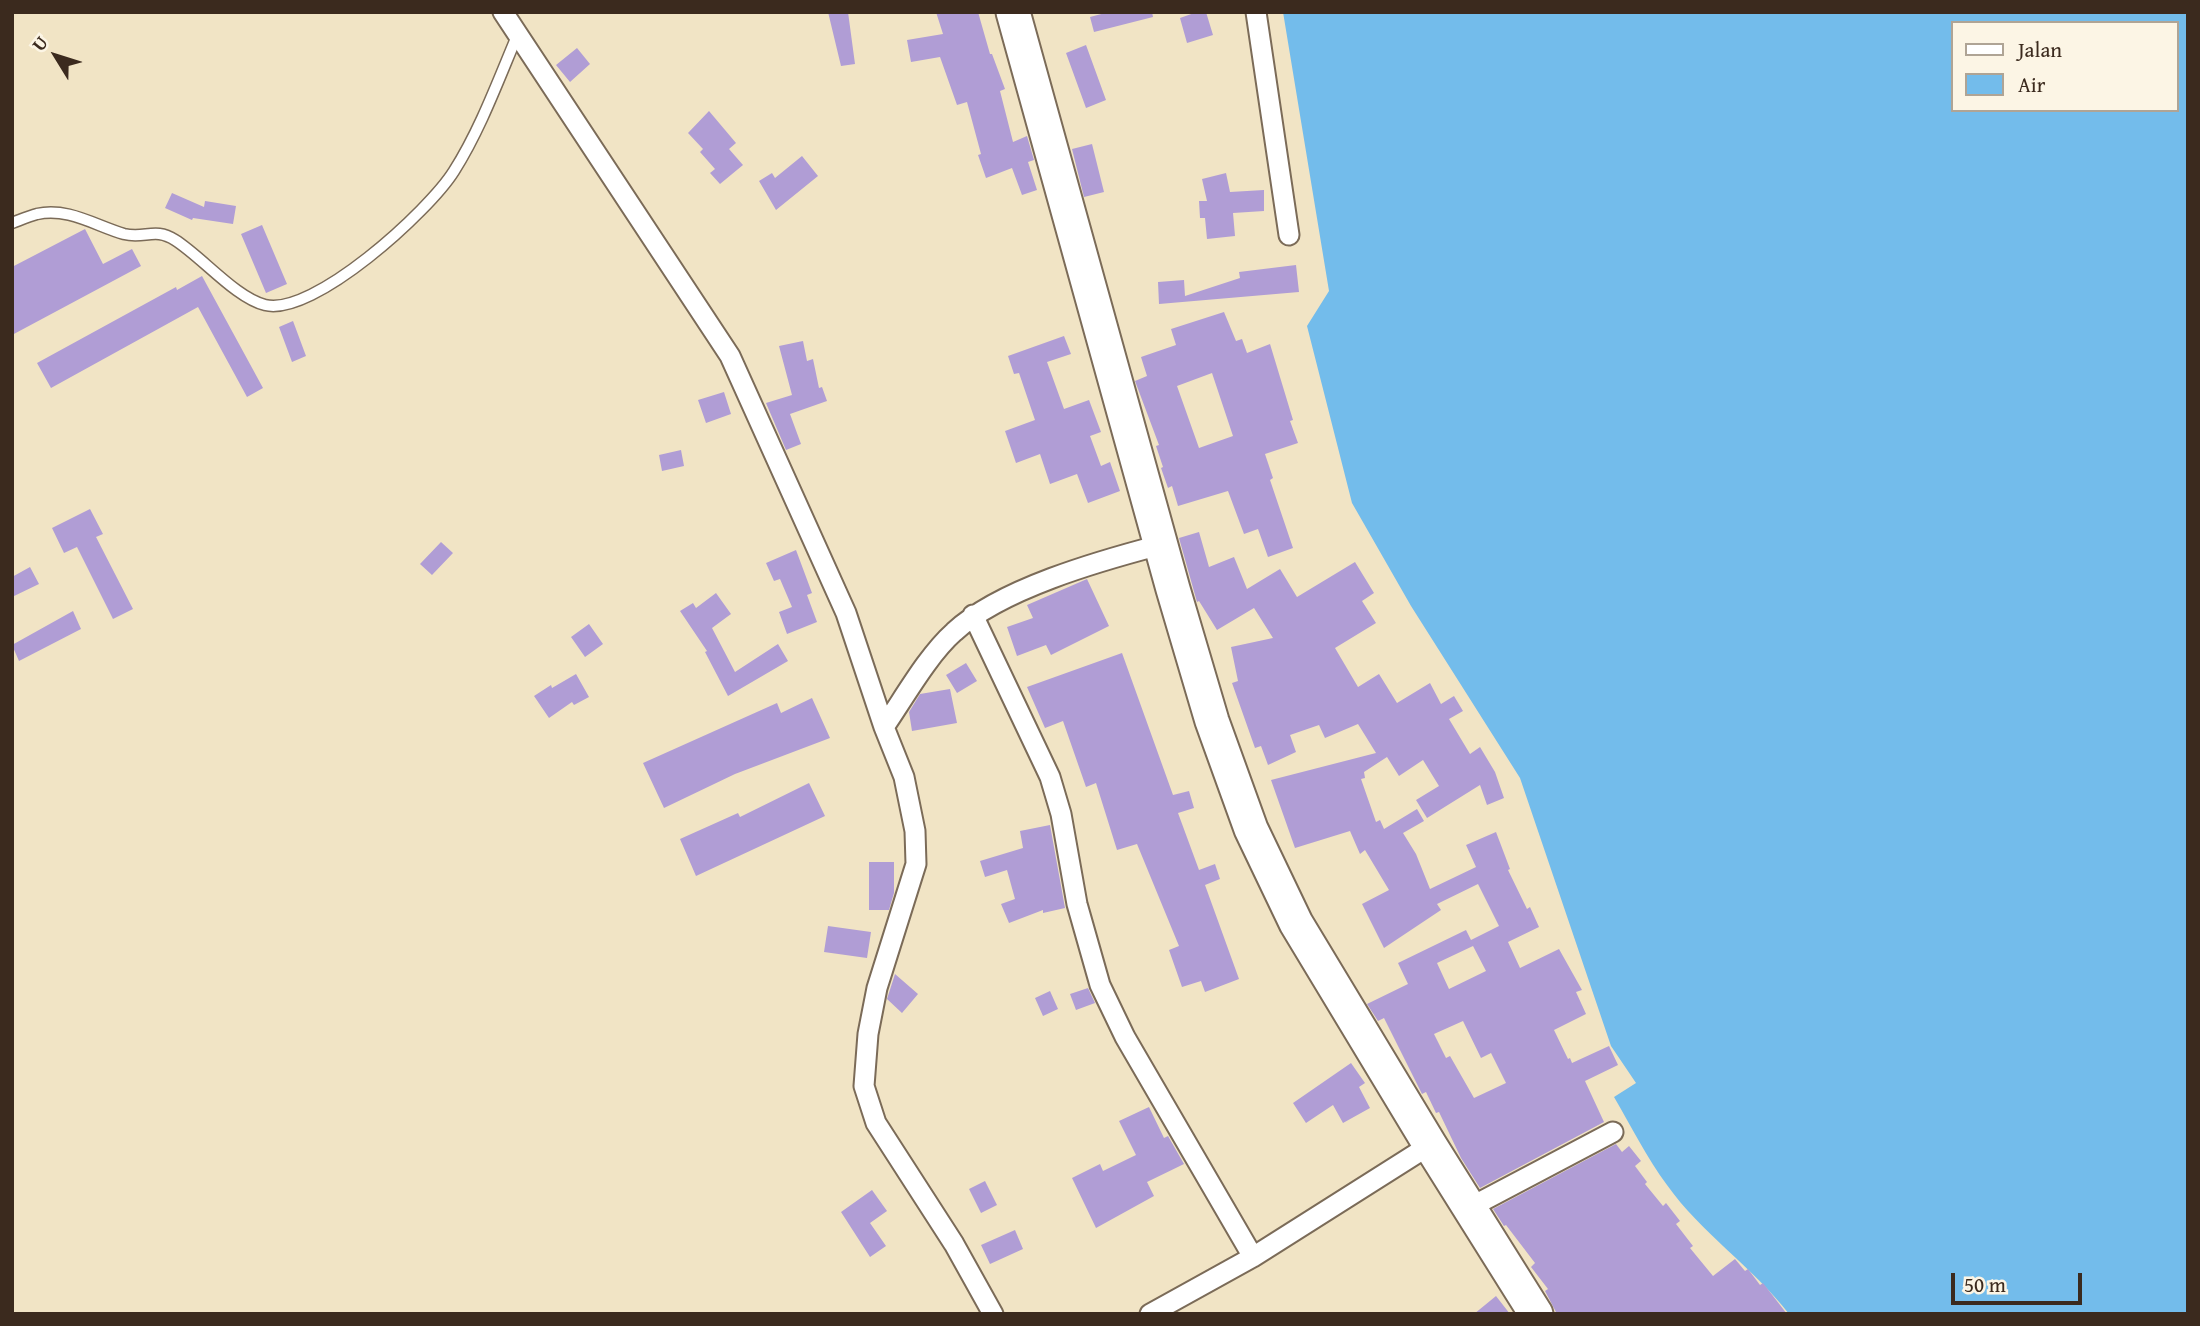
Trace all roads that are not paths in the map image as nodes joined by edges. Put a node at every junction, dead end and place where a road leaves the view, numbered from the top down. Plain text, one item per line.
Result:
1 (503, 12) edge
2 (1013, 12) edge
3 (1256, 12) edge
4 (517, 36) junction
5 (12, 223) edge
6 (1289, 235) dead end
7 (1160, 545) junction
8 (973, 615) junction
9 (884, 727) junction
10 (1613, 1132) dead end
11 (1430, 1145) junction
12 (1469, 1208) junction
13 (1253, 1257) junction
14 (993, 1314) edge
15 (1150, 1314) edge
16 (1536, 1314) edge

1 - 4 street
2 - 7 highway
3 - 6 street
4 - 5 lane
4 - 9 street
7 - 8 street
7 - 11 highway
8 - 9 street
8 - 13 street
9 - 14 street
10 - 12 street
11 - 12 highway
11 - 13 street
12 - 16 highway
13 - 15 street

